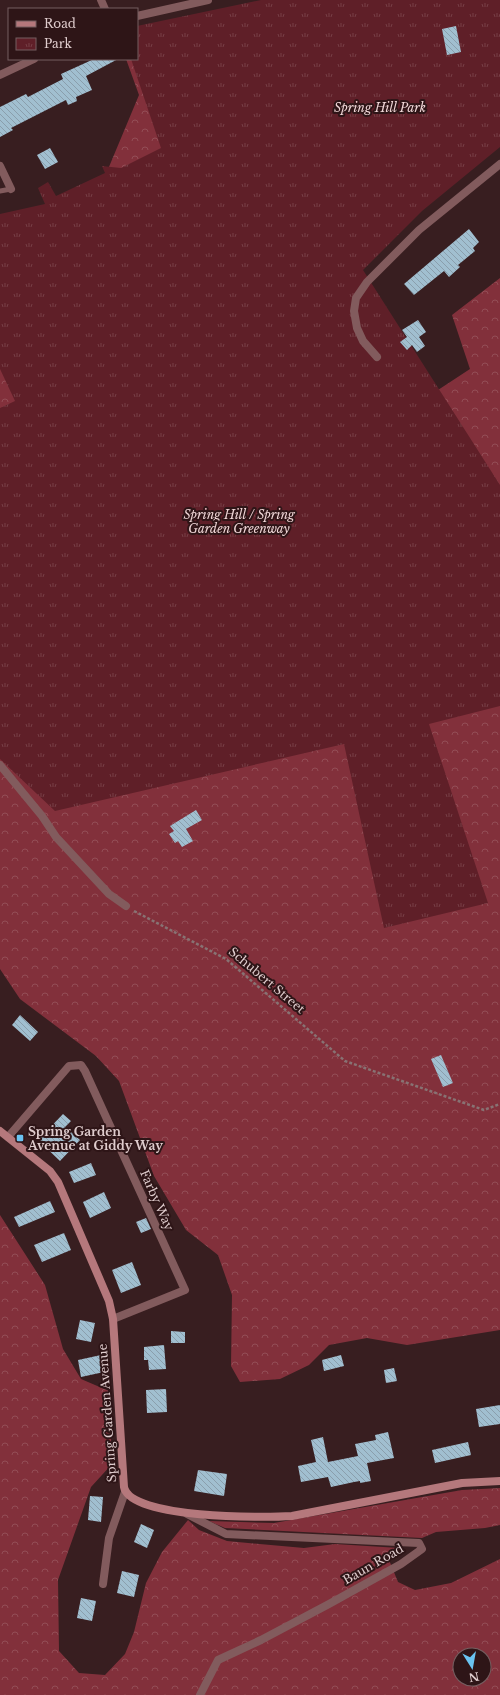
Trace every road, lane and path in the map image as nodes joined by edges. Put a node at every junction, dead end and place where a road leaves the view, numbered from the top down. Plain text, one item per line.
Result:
1 (208, 0) edge
2 (138, 16) edge
3 (32, 60) edge
4 (0, 75) edge
5 (500, 164) edge
6 (0, 166) edge
7 (11, 189) joint
8 (0, 191) edge
9 (377, 357) dead end
10 (0, 765) edge
11 (126, 906) joint
12 (500, 1104) edge
13 (0, 1130) edge
14 (8, 1137) junction
15 (113, 1319) junction
16 (500, 1481) edge
17 (125, 1492) junction
18 (187, 1514) junction
19 (103, 1584) dead end
20 (200, 1695) edge

1 - 2 street
3 - 4 street
5 - 9 street
6 - 7 street
7 - 8 lane
10 - 11 street
11 - 12 path, Schubert Street
13 - 14 street, Spring Garden Avenue
14 - 15 street, Spring Garden Avenue
14 - 15 street, Farby Way
15 - 17 street, Spring Garden Avenue
16 - 18 street, Spring Garden Avenue
17 - 18 street, Spring Garden Avenue
17 - 19 street
18 - 20 street, Baun Road

